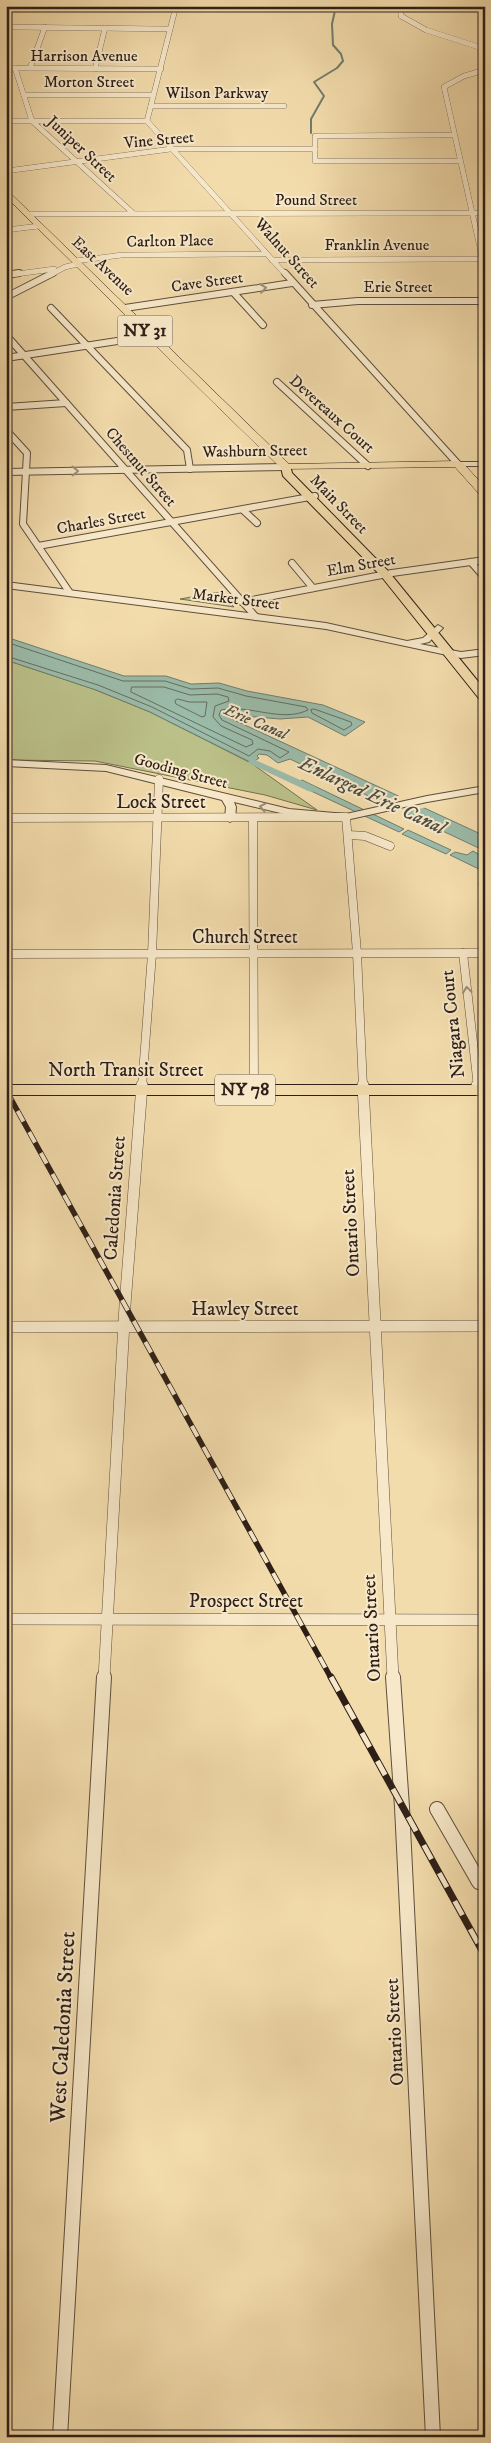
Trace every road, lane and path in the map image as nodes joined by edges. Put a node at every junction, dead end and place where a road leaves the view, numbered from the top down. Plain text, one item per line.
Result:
1 (104, 6) edge
2 (176, 6) edge
3 (400, 6) edge
4 (54, 9) dead end
5 (6, 27) edge
6 (45, 27) junction
7 (105, 28) junction
8 (170, 29) junction
9 (485, 49) edge
10 (6, 68) edge
11 (15, 68) junction
12 (30, 68) junction
13 (95, 69) junction
14 (161, 69) junction
15 (485, 70) edge
16 (24, 95) junction
17 (153, 95) junction
18 (151, 106) junction
19 (284, 106) dead end
20 (6, 121) edge
21 (32, 121) junction
22 (147, 121) junction
23 (453, 135) junction
24 (171, 149) junction
25 (315, 149) junction
26 (459, 161) junction
27 (76, 162) junction
28 (6, 171) edge
29 (6, 192) edge
30 (133, 213) junction
31 (229, 213) junction
32 (472, 213) junction
33 (485, 213) edge
34 (27, 214) junction
35 (39, 226) junction
36 (6, 230) edge
37 (265, 254) junction
38 (482, 259) junction
39 (272, 260) junction
40 (77, 263) junction
41 (65, 268) junction
42 (485, 270) edge
43 (6, 276) edge
44 (292, 283) junction
45 (233, 292) junction
46 (6, 297) edge
47 (485, 300) edge
48 (312, 305) junction
49 (51, 308) dead end
50 (125, 308) junction
51 (264, 326) dead end
52 (6, 335) edge
53 (150, 336) junction
54 (88, 346) junction
55 (25, 356) junction
56 (6, 358) edge
57 (277, 382) dead end
58 (66, 403) junction
59 (6, 407) edge
60 (6, 430) edge
61 (458, 464) junction
62 (485, 464) edge
63 (368, 466) junction
64 (286, 467) junction
65 (190, 469) junction
66 (126, 470) junction
67 (6, 472) edge
68 (26, 472) junction
69 (485, 494) edge
70 (312, 496) junction
71 (243, 510) junction
72 (171, 522) junction
73 (256, 523) dead end
74 (38, 546) junction
75 (485, 560) edge
76 (292, 562) dead end
77 (472, 562) junction
78 (389, 574) junction
79 (485, 578) edge
80 (6, 585) edge
81 (313, 588) junction
82 (70, 593) junction
83 (242, 602) junction
84 (256, 617) junction
85 (436, 631) junction
86 (404, 643) junction
87 (485, 652) edge
88 (456, 654) junction
89 (485, 685) edge
90 (485, 698) edge
91 (6, 763) edge
92 (159, 779) junction
93 (485, 789) edge
94 (226, 798) junction
95 (346, 817) junction
96 (6, 818) edge
97 (158, 819) junction
98 (230, 819) junction
99 (253, 819) junction
100 (349, 835) junction
101 (390, 846) dead end
102 (254, 953) junction
103 (463, 953) junction
104 (485, 953) edge
105 (6, 954) edge
106 (152, 954) junction
107 (357, 954) junction
108 (6, 1090) edge
109 (140, 1090) junction
110 (254, 1090) junction
111 (364, 1090) junction
112 (481, 1090) edge
113 (375, 1325) junction
114 (485, 1326) edge
115 (6, 1327) edge
116 (124, 1327) junction
117 (6, 1619) edge
118 (107, 1619) junction
119 (390, 1619) junction
120 (485, 1620) edge
121 (437, 1809) dead end
122 (485, 1883) edge
123 (60, 2437) edge
124 (433, 2437) edge

1 - 4 street
2 - 8 street
3 - 9 street
5 - 6 street
6 - 7 street
6 - 12 street
7 - 8 street
7 - 13 street
8 - 14 street
10 - 11 street, Harrison Avenue
11 - 12 street, Harrison Avenue
11 - 16 street, Juniper Street
12 - 13 street, Harrison Avenue
13 - 14 street, Harrison Avenue
14 - 17 street
15 - 23 street
16 - 17 street, Morton Street
16 - 21 street, Juniper Street
17 - 18 street
18 - 19 street, Wilson Parkway
18 - 22 street
20 - 21 street
21 - 22 street
21 - 27 street, Juniper Street
22 - 24 street, Walnut Street
23 - 25 street
23 - 26 street
24 - 25 street, Vine Street
24 - 27 street, Vine Street
24 - 31 street, Walnut Street
25 - 26 street
26 - 32 street
27 - 28 street, Vine Street
27 - 30 street, Juniper Street
29 - 34 highway, East Avenue / NY 31
30 - 31 street, Pound Street
30 - 34 street, Pound Street
31 - 32 street, Pound Street
31 - 37 street, Walnut Street
32 - 33 street, Pound Street
32 - 38 street
34 - 35 highway, East Avenue / NY 31
35 - 36 street
35 - 40 highway, East Avenue / NY 31
37 - 39 street, Walnut Street
37 - 40 street, Carlton Place
38 - 39 street, Franklin Avenue
38 - 42 street
39 - 44 street, Walnut Street
40 - 41 street, Carlton Place
40 - 50 highway, East Avenue / NY 31
41 - 43 street
41 - 46 street
45 -> 44 street, Cave Street
44 - 48 street, Walnut Street
45 - 50 street, Cave Street
45 - 51 street
47 - 48 street, Erie Street
48 - 61 street, Walnut Street
49 - 54 street
50 - 53 highway, East Avenue / NY 31
52 - 55 street, Chestnut Street
53 - 54 street
53 - 64 highway, East Avenue / NY 31
54 - 55 street
54 - 65 street
55 - 56 street
55 - 58 street, Chestnut Street
57 - 63 street, Devereaux Court
58 - 59 street
58 - 66 street, Chestnut Street
60 - 68 street
61 - 62 street, Washburn Street
61 - 63 highway, Washburn Street
61 - 69 highway, Walnut Street
63 - 64 highway, Washburn Street
64 - 65 street, Washburn Street
64 - 70 main road, Main Street
65 - 66 street, Washburn Street
68 -> 66 street, Washburn Street
66 - 72 street, Chestnut Street
67 - 68 street, Washburn Street
68 - 74 street
70 - 71 street, Charles Street
70 - 78 main road, Main Street
71 - 72 street, Charles Street
71 - 73 street
72 - 74 street, Charles Street
72 - 83 street, Chestnut Street
74 - 82 street
75 - 77 street, Elm Street
76 - 81 street
77 - 78 street, Elm Street
77 - 79 street
78 - 81 street, Elm Street
78 - 85 main road, Main Street
80 - 82 street, Market Street
81 - 83 street, Elm Street
82 - 84 street, Market Street
83 - 84 street, Chestnut Street
84 - 86 street, Market Street
85 - 86 street
85 - 88 main road, Main Street
86 - 88 street, Market Street
87 - 88 street, Market Street
88 - 89 main road, Main Street
88 - 90 main road, Main Street
91 - 92 street, Gooding Street
92 - 94 street, Gooding Street
92 - 97 street, Caledonia Street
93 - 95 street, Gooding Street
95 -> 94 street, Gooding Street
94 - 98 street
95 - 99 street, Lock Street
95 - 100 street, Ontario Street
96 - 97 street, Lock Street
97 - 98 street, Lock Street
97 - 106 street, Caledonia Street
98 - 99 street, Lock Street
99 - 102 street
100 - 101 street
100 - 107 street, Ontario Street
102 - 106 street, Church Street
102 - 107 street, Church Street
102 - 110 street
103 - 104 street, Church Street
103 - 107 street, Church Street
112 -> 103 street, Niagara Court
105 - 106 street, Church Street
106 - 109 street, Caledonia Street
107 - 111 street, Ontario Street
108 - 109 main road, North Transit Street / NY 78
109 - 110 main road, North Transit Street / NY 78
109 - 116 street, Caledonia Street
110 - 111 main road, North Transit Street / NY 78
111 - 112 main road, North Transit Street / NY 78
111 - 113 street, Ontario Street
113 - 114 street, Hawley Street
113 - 116 street, Hawley Street
113 - 119 street, Ontario Street
115 - 116 street, Hawley Street
116 - 118 street, Caledonia Street
117 - 118 street, Prospect Street
118 - 119 street, Prospect Street
118 - 123 street, West Caledonia Street
119 - 120 street, Prospect Street
119 - 124 street, Ontario Street
121 - 122 street

